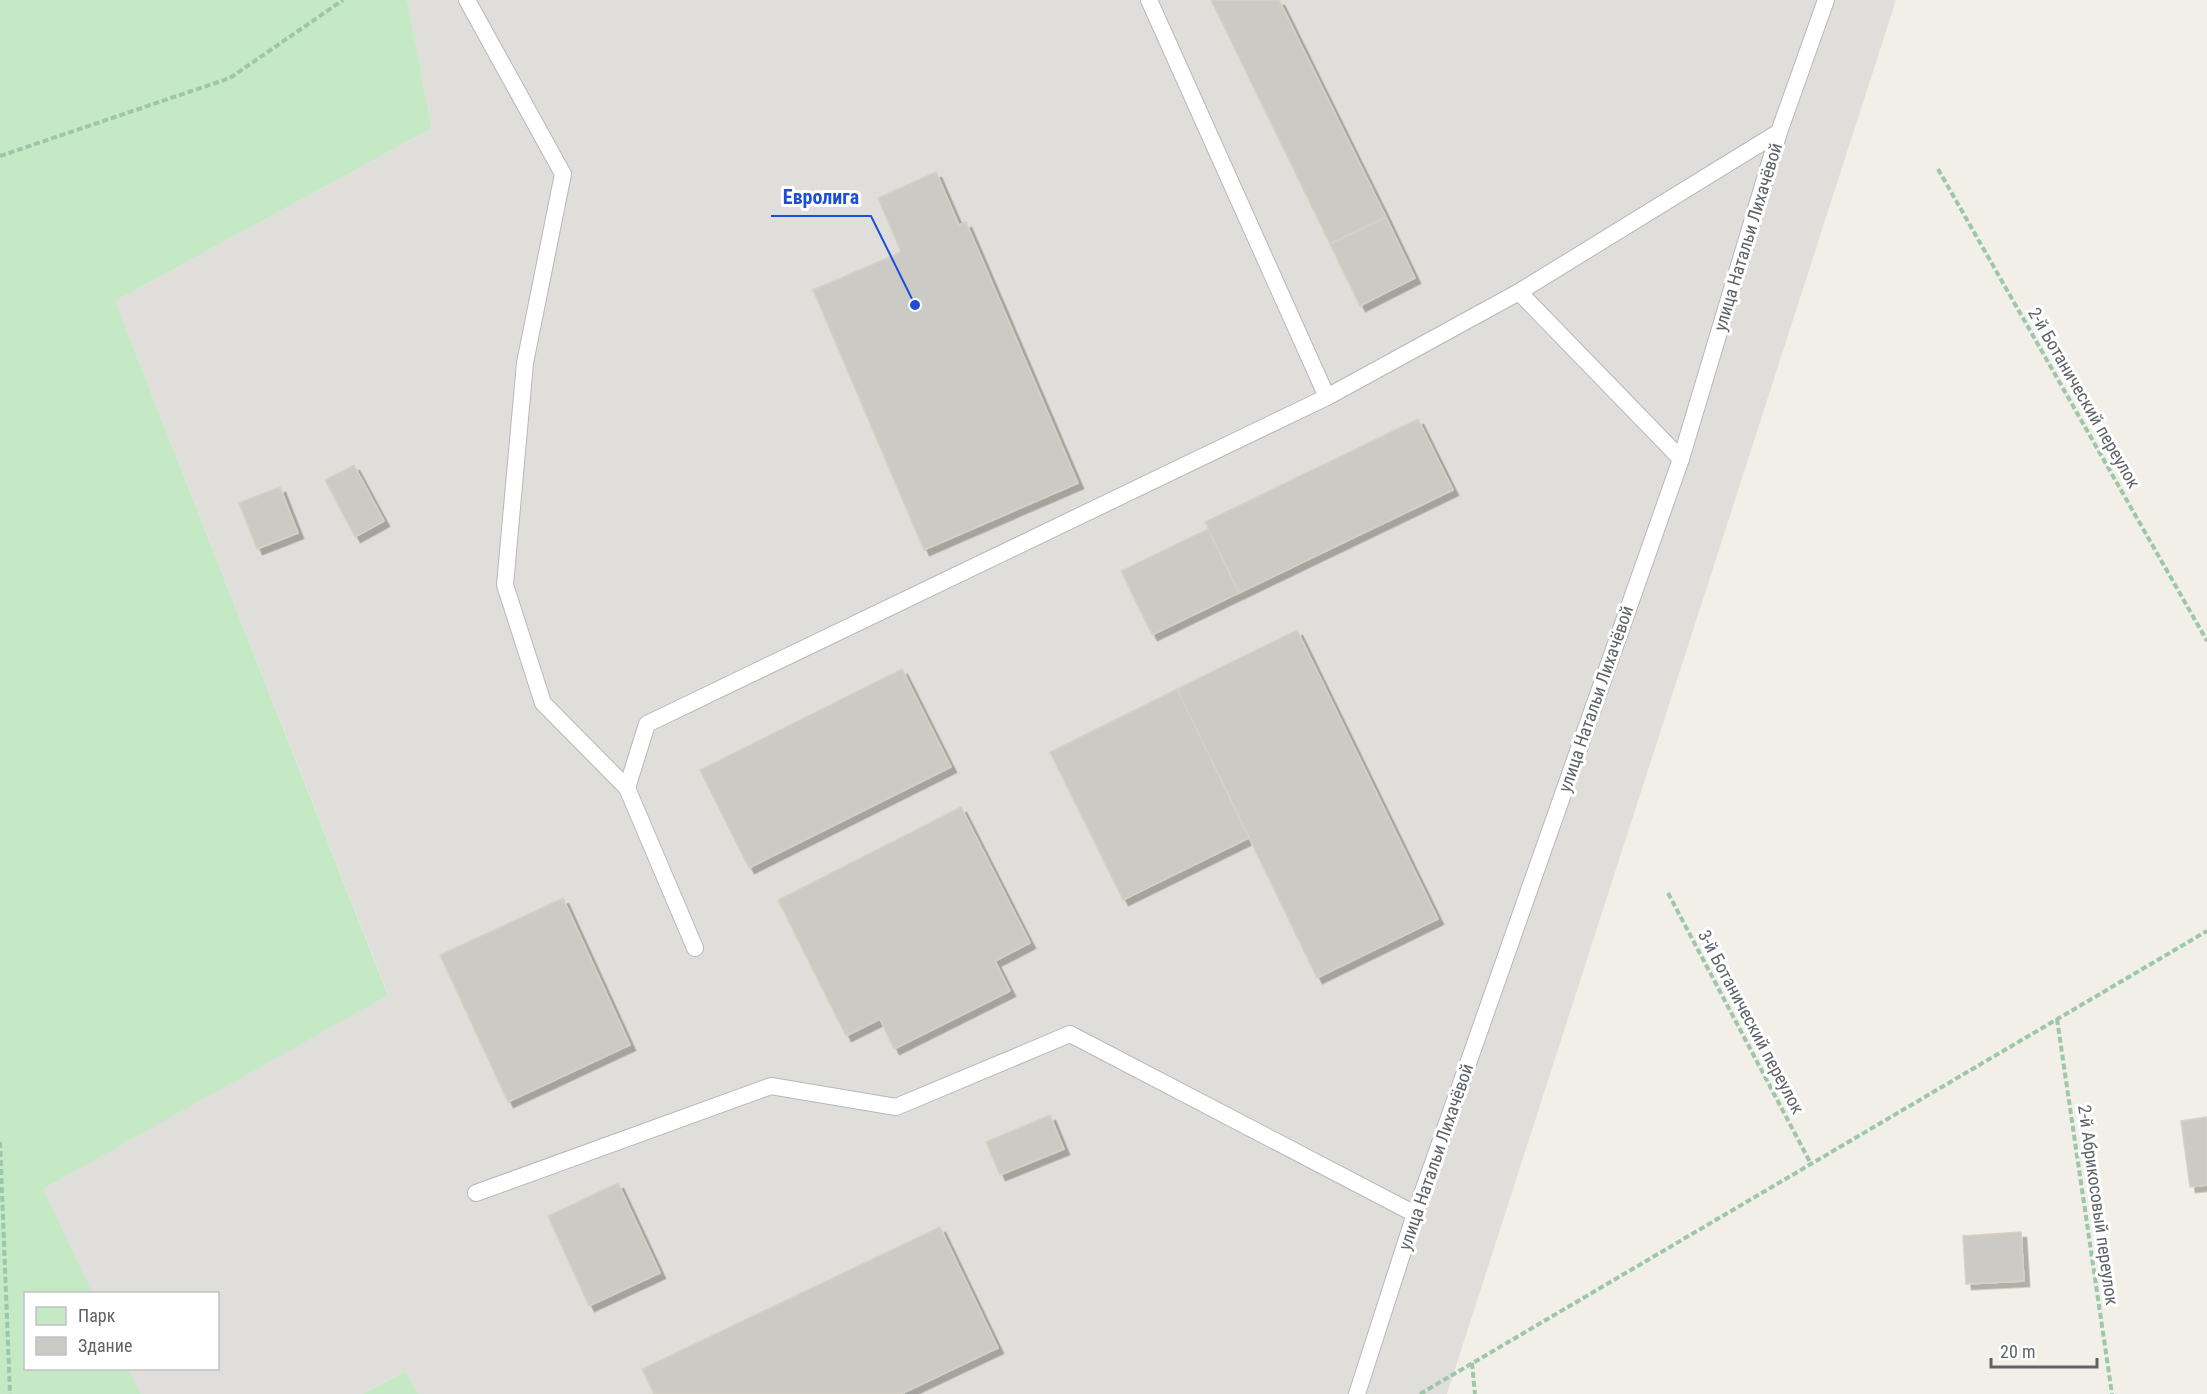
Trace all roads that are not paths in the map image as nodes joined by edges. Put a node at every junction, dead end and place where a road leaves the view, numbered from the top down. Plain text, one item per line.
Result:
1 (467, 0) edge
2 (1149, 0) edge
3 (1826, 0) edge
4 (1779, 132) junction
5 (1519, 291) junction
6 (1327, 397) junction
7 (1681, 459) junction
8 (627, 788) junction
9 (695, 948) dead end
10 (476, 1193) dead end
11 (1415, 1214) junction
12 (1357, 1394) edge

1 - 8 lane
2 - 6 lane
3 - 4 lane, улица Натальи Лихачёвой
4 - 5 lane
4 - 7 lane, улица Натальи Лихачёвой
5 - 6 lane
5 - 7 lane
6 - 8 lane
7 - 11 lane, улица Натальи Лихачёвой
8 - 9 lane
10 - 11 lane
11 - 12 lane, улица Натальи Лихачёвой

